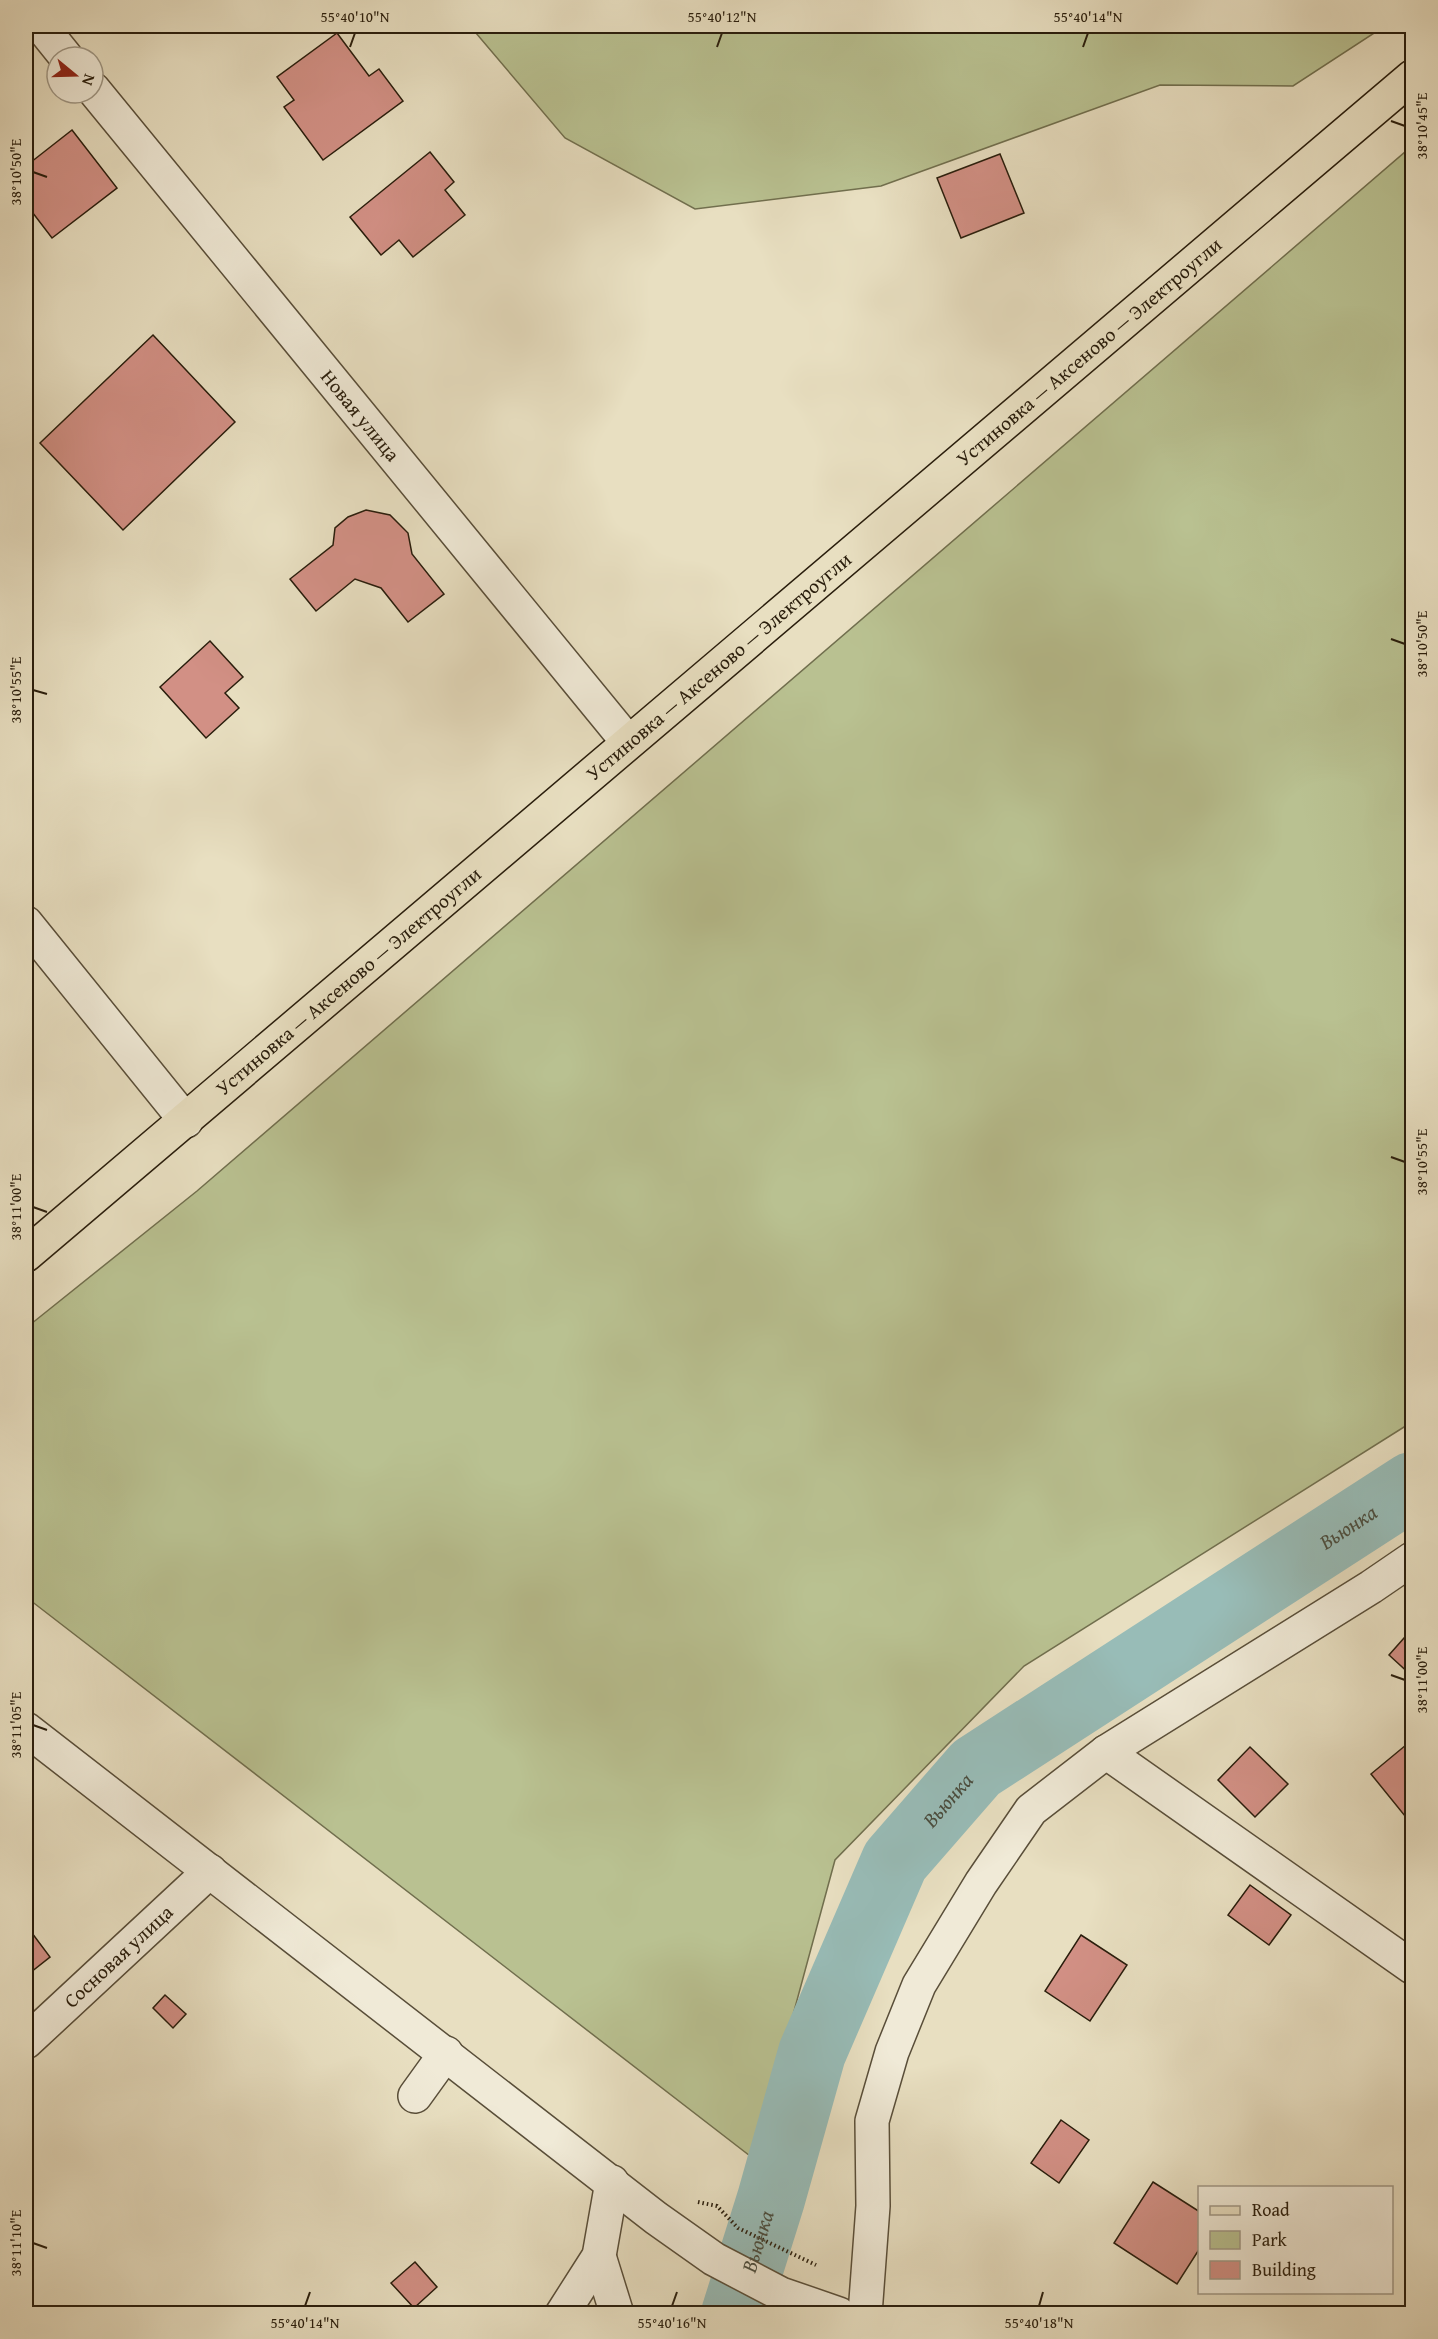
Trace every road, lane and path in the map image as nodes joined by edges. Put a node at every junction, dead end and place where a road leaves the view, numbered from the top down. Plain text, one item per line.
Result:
1 (40, 26) edge
2 (56, 45) edge
3 (1413, 77) edge
4 (105, 105) edge
5 (628, 742) junction
6 (26, 923) edge
7 (186, 1121) junction
8 (26, 1256) edge
9 (1413, 1559) edge
10 (26, 1729) edge
11 (1106, 1752) junction
12 (210, 1871) junction
13 (1413, 1967) edge
14 (26, 2042) edge
15 (446, 2053) junction
16 (415, 2096) dead end
17 (612, 2182) junction
18 (717, 2206) dead end
19 (599, 2256) junction
20 (826, 2271) dead end
21 (562, 2313) edge
22 (617, 2313) edge
23 (839, 2313) edge
24 (865, 2313) edge

1 - 2 street
3 - 5 main road, Устиновка — Аксеново — Электроугли
4 - 5 street, Новая улица
5 - 7 main road, Устиновка — Аксеново — Электроугли
6 - 7 street
7 - 8 main road, Устиновка — Аксеново — Электроугли
9 - 11 street
10 - 12 street
11 - 13 street
11 - 24 street
12 - 14 street, Сосновая улица
12 - 15 street
15 - 16 street
15 - 17 street
17 - 19 street
17 - 23 street
18 - 20 path
19 - 21 street
19 - 22 street

